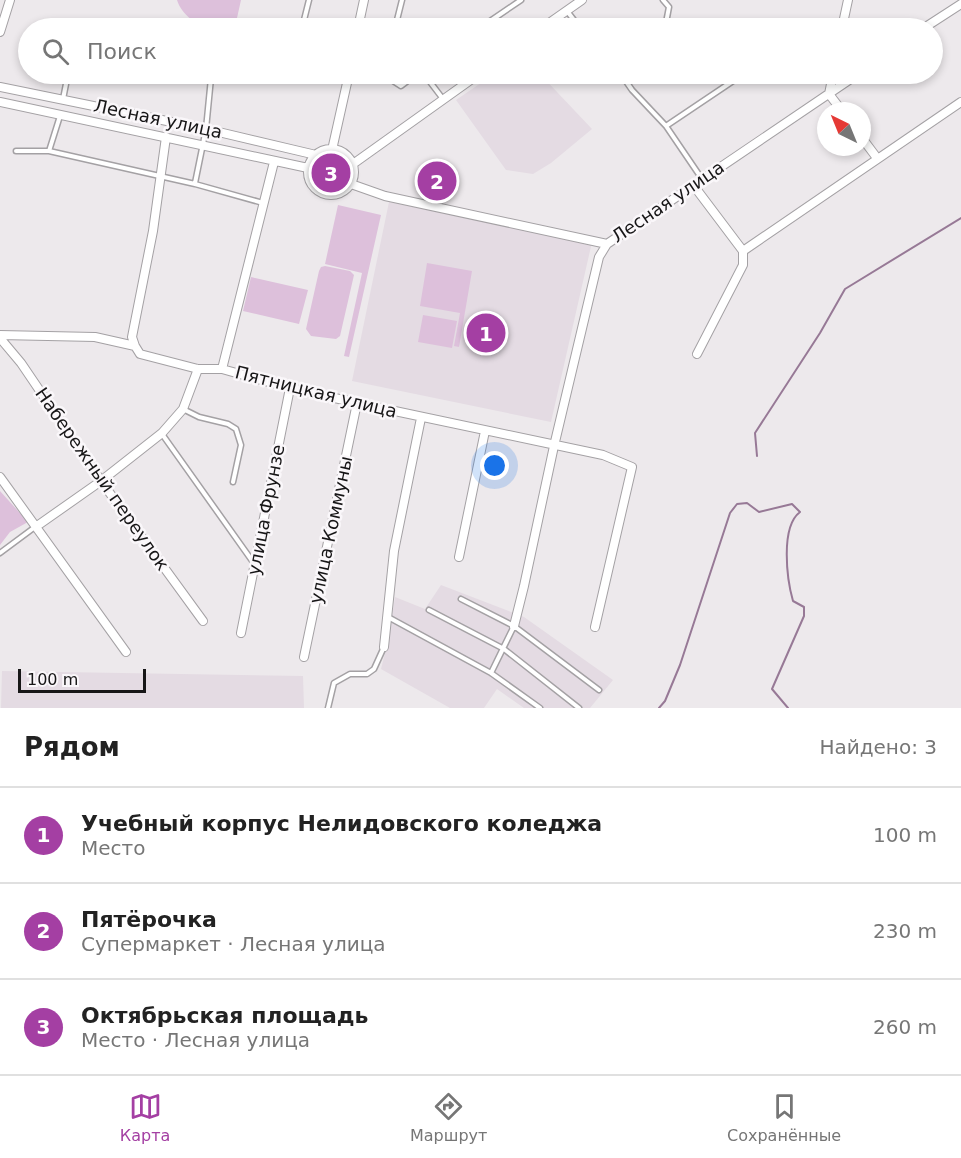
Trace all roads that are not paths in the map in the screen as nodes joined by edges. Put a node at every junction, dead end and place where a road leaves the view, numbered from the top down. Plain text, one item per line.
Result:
1 (10, 0) edge
2 (309, 0) edge
3 (364, 0) edge
4 (402, 0) edge
5 (520, 0) edge
6 (582, 0) edge
7 (663, 0) edge
8 (848, 0) edge
9 (961, 4) edge
10 (567, 11) junction
11 (304, 18) edge
12 (360, 18) edge
13 (398, 18) edge
14 (494, 18) edge
15 (557, 18) edge
16 (572, 18) edge
17 (666, 18) edge
18 (844, 18) edge
19 (939, 18) edge
20 (0, 32) edge
21 (66, 84) edge
22 (210, 84) edge
23 (347, 84) edge
24 (432, 84) edge
25 (465, 84) edge
26 (628, 84) edge
27 (729, 84) edge
28 (831, 84) edge
29 (844, 84) edge
30 (0, 87) edge
31 (829, 94) junction
32 (63, 99) junction
33 (443, 99) junction
34 (0, 102) edge
35 (835, 102) edge
36 (961, 102) edge
37 (60, 116) junction
38 (666, 126) junction
39 (206, 129) junction
40 (166, 137) junction
41 (202, 146) junction
42 (332, 150) junction
43 (871, 150) edge
44 (16, 151) dead end
45 (49, 151) junction
46 (316, 155) junction
47 (877, 158) junction
48 (274, 162) junction
49 (353, 164) junction
50 (309, 168) junction
51 (160, 176) junction
52 (703, 179) junction
53 (195, 184) junction
54 (351, 184) junction
55 (694, 186) junction
56 (264, 203) junction
57 (607, 244) junction
58 (743, 251) junction
59 (0, 336) edge
60 (135, 346) junction
61 (697, 354) dead end
62 (198, 369) junction
63 (222, 369) junction
64 (290, 388) junction
65 (357, 403) junction
66 (183, 409) junction
67 (421, 418) junction
68 (485, 431) junction
69 (162, 433) junction
70 (554, 446) junction
71 (0, 477) edge
72 (100, 481) junction
73 (232, 482) dead end
74 (37, 526) junction
75 (0, 554) edge
76 (459, 557) dead end
77 (256, 565) junction
78 (461, 599) dead end
79 (429, 610) dead end
80 (388, 617) junction
81 (202, 621) dead end
82 (514, 626) junction
83 (596, 627) dead end
84 (241, 633) dead end
85 (384, 647) joint
86 (504, 648) junction
87 (126, 652) dead end
88 (304, 657) dead end
89 (491, 673) junction
90 (599, 690) dead end
91 (328, 708) edge
92 (540, 708) edge
93 (579, 708) edge

1 - 20 street
2 - 11 lane
3 - 12 street
4 - 13 lane
5 - 14 lane
6 - 10 street
7 - 17 lane
8 - 18 street
9 - 19 street
10 - 15 street
10 - 16 lane
21 - 32 lane
22 - 39 lane
23 - 42 street
24 - 33 lane
25 - 33 street
26 - 38 lane
27 - 38 lane
28 - 31 street
29 - 31 street, Лесная улица
30 - 32 street, Лесная улица
31 - 35 street
31 - 52 street, Лесная улица
32 - 39 street, Лесная улица
33 - 49 street
34 - 37 street, Лесная улица
36 - 47 street
37 - 40 street, Лесная улица
37 - 45 lane
38 - 52 lane
39 - 41 lane
39 - 46 street, Лесная улица
40 - 41 street, Лесная улица
40 - 51 street
41 - 48 street, Лесная улица
41 - 53 lane
42 - 46 street
42 - 49 street
43 - 47 street
44 - 45 lane
45 - 51 lane
46 - 50 street
47 - 58 street
48 - 50 street, Лесная улица
48 - 56 street
49 - 54 street
50 - 54 street
51 - 53 lane
51 - 60 street
52 - 55 street, Лесная улица
53 - 56 lane
54 - 57 street, Лесная улица
55 - 57 street, Лесная улица
55 - 58 street
56 - 63 street
57 - 70 street
58 - 61 street
59 - 60 street, Пятницкая улица
59 - 72 street, Набережный переулок
60 - 62 street, Пятницкая улица
62 - 63 street, Пятницкая улица
62 - 66 street
63 - 64 street, Пятницкая улица
64 - 65 street, Пятницкая улица
64 - 77 street, улица Фрунзе
65 - 67 street, Пятницкая улица
65 - 88 street, улица Коммуны
66 - 69 street
66 - 73 lane
67 - 68 street, Пятницкая улица
67 - 80 street
68 - 70 street, Пятницкая улица
68 - 76 street
69 - 72 street
69 - 77 lane
70 - 82 street
70 - 83 street, Пятницкая улица
71 - 74 street
72 - 74 street
72 - 81 street, Набережный переулок
74 - 75 lane
74 - 87 street
77 - 84 street, улица Фрунзе
78 - 82 lane
79 - 86 lane
80 - 85 street
80 - 89 lane
82 - 86 lane
82 - 90 lane
85 - 91 lane
86 - 89 lane
86 - 93 lane
89 - 92 lane

